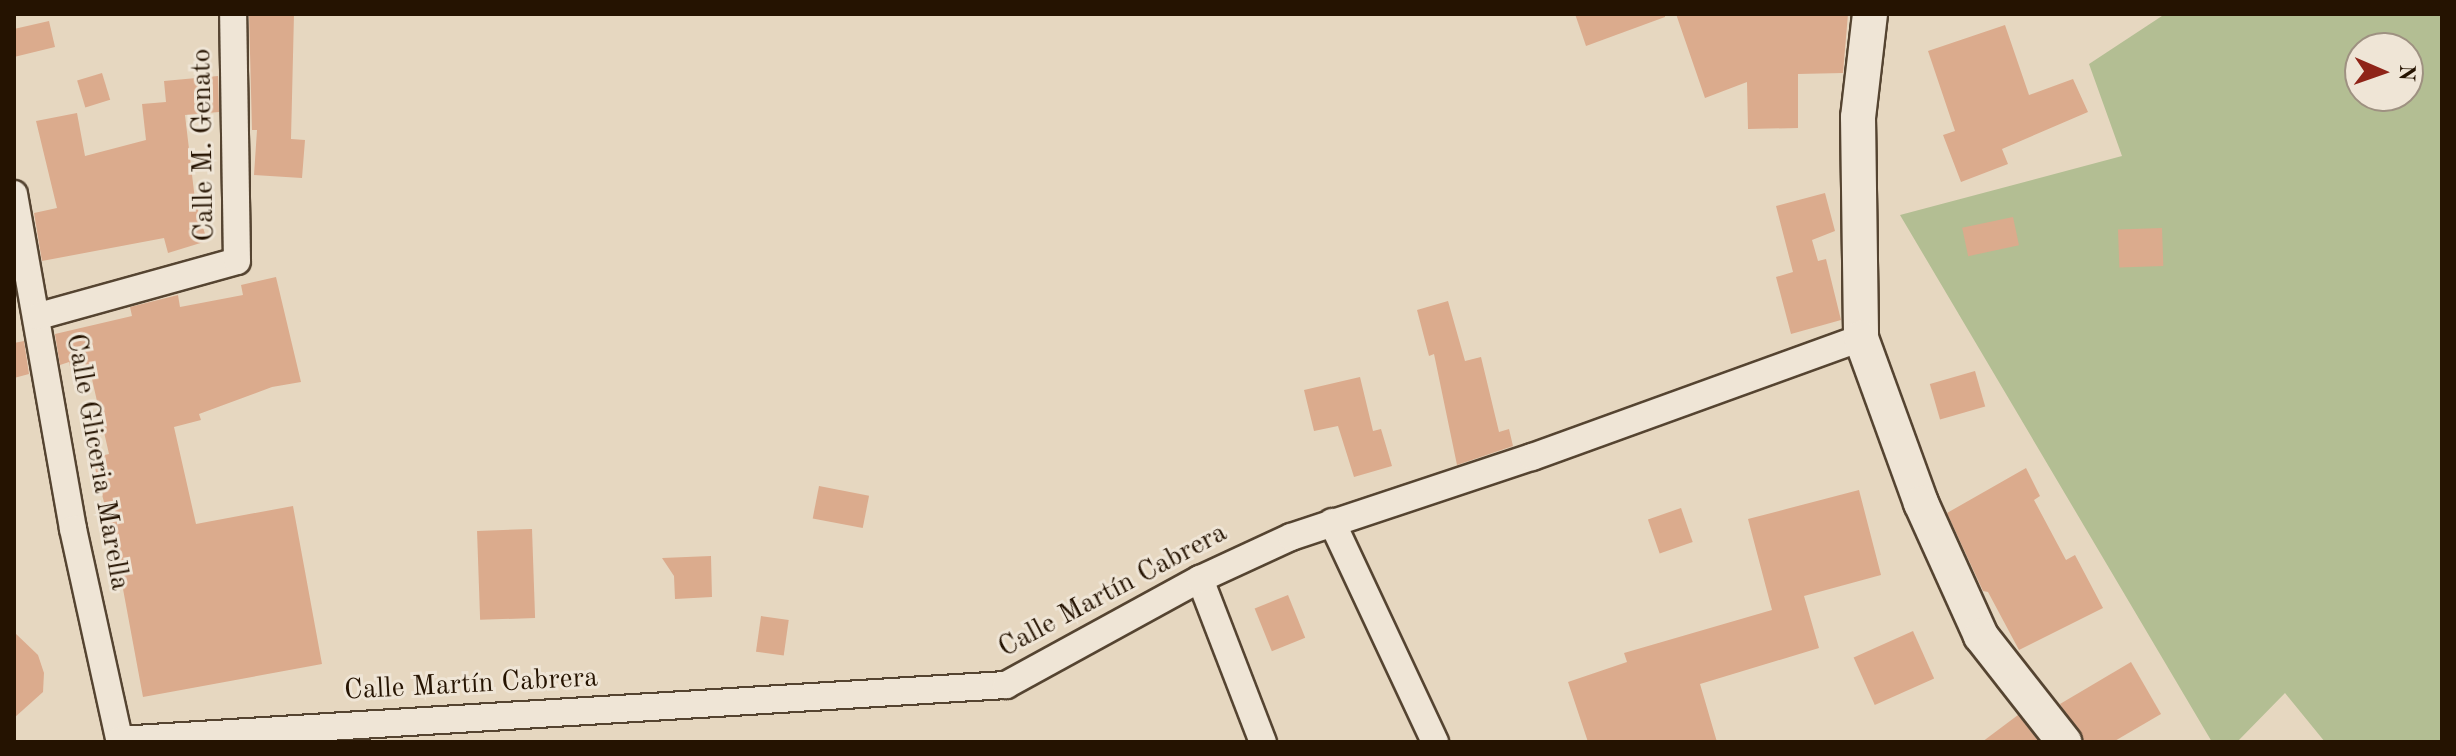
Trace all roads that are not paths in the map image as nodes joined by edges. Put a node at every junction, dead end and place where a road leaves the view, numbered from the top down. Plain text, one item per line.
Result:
1 (233, 14) edge
2 (1870, 14) edge
3 (14, 194) edge
4 (39, 316) junction
5 (1861, 338) junction
6 (1332, 522) junction
7 (1200, 579) junction
8 (119, 741) edge
9 (1263, 742) edge
10 (1435, 742) edge
11 (2064, 742) edge

1 - 4 street, Calle M. Genato
2 - 5 street
3 - 4 street, Calle Gliceria Marella
4 - 8 street, Calle Gliceria Marella
5 - 6 street, Calle Martín Cabrera
5 - 11 street
6 - 7 street, Calle Martín Cabrera
6 - 10 street
7 - 8 street, Calle Martín Cabrera
7 - 9 street

